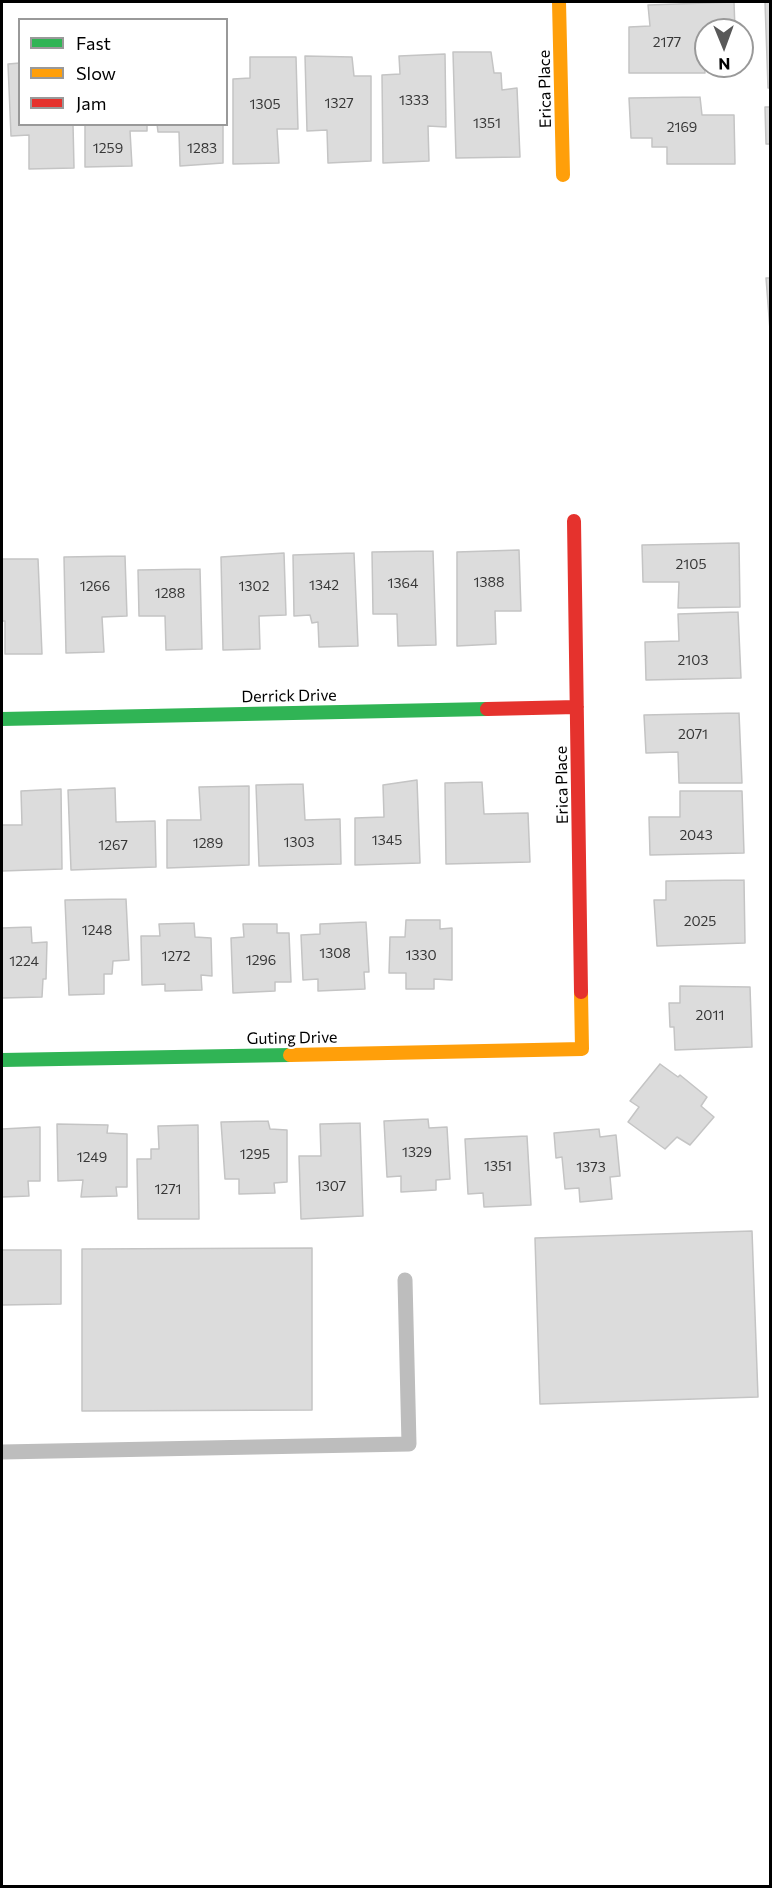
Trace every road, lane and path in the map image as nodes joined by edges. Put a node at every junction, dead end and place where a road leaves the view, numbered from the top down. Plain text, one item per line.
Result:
1 (559, 2) edge
2 (563, 175) dead end
3 (574, 521) dead end
4 (578, 707) junction
5 (2, 719) edge
6 (582, 1049) joint
7 (2, 1060) edge
8 (405, 1280) dead end
9 (2, 1452) edge

1 - 2 street, Erica Place
3 - 4 street, Erica Place
4 - 5 street, Derrick Drive
4 - 6 street, Erica Place
6 - 7 street, Guting Drive
8 - 9 lane

